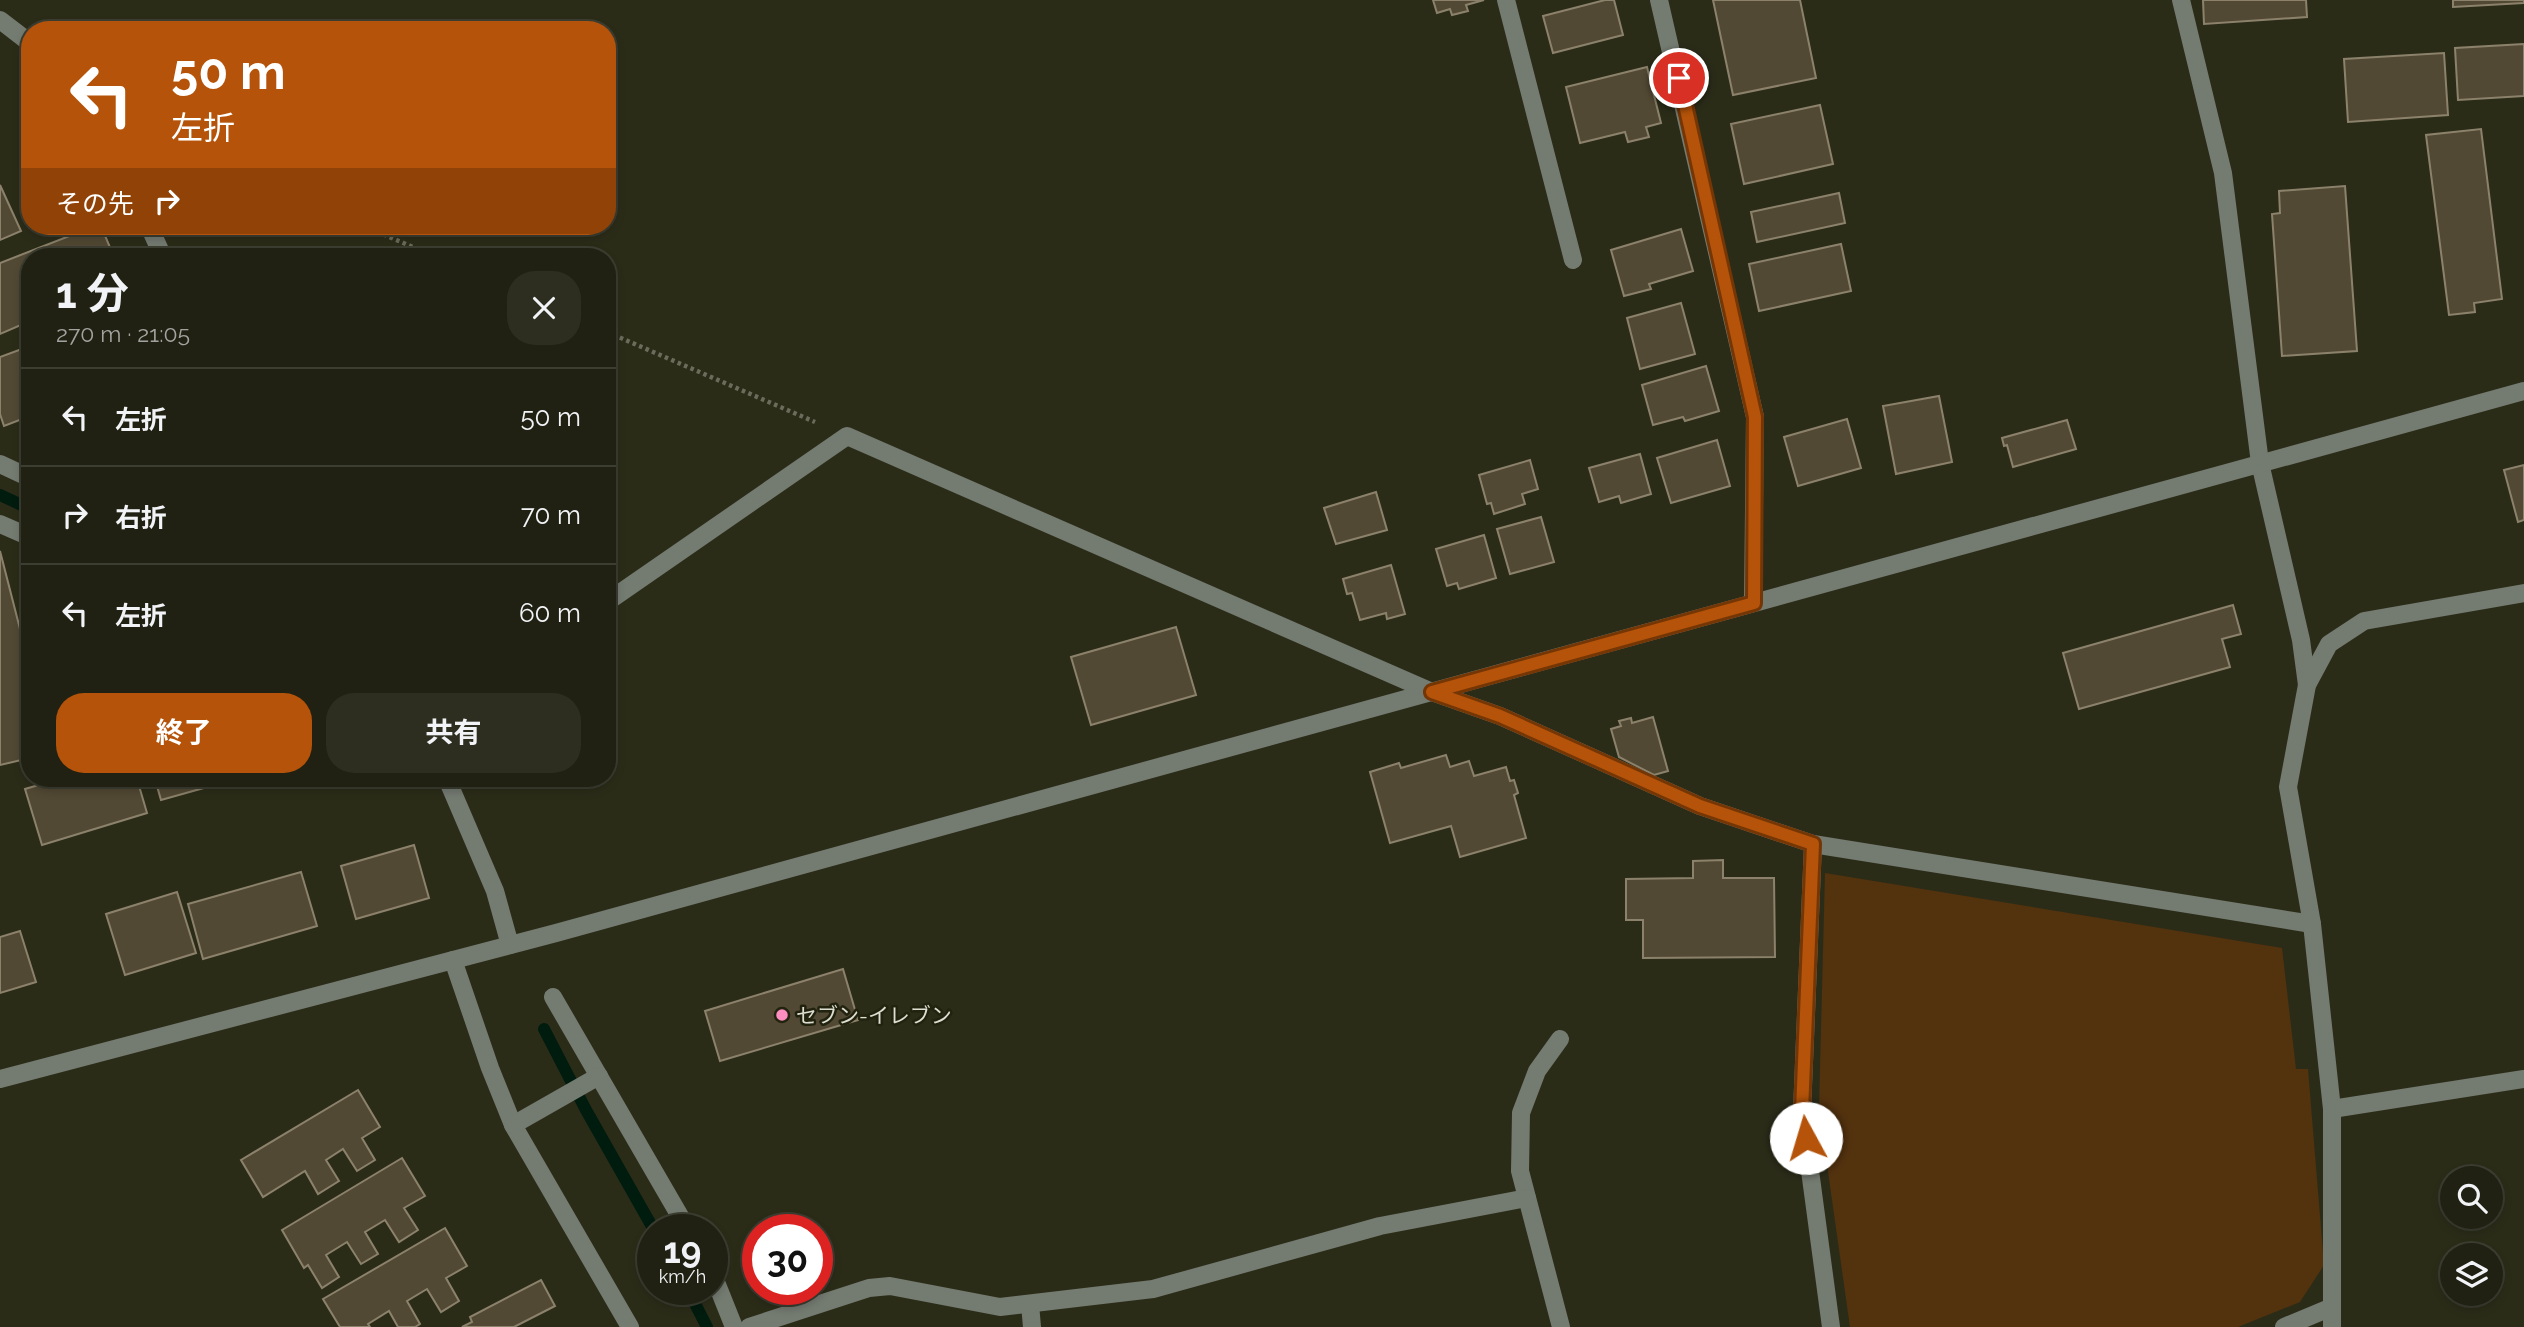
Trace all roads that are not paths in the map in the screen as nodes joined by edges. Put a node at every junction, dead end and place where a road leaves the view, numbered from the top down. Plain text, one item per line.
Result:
1 (1506, 0) edge
2 (1659, 0) edge
3 (2181, 0) edge
4 (0, 20) edge
5 (21, 36) edge
6 (1573, 260) dead end
7 (2524, 391) edge
8 (2260, 463) junction
9 (0, 464) edge
10 (21, 474) edge
11 (0, 524) edge
12 (21, 533) edge
13 (2524, 593) edge
14 (616, 595) edge
15 (1754, 603) junction
16 (2307, 685) junction
17 (1432, 692) junction
18 (450, 787) edge
19 (1813, 844) junction
20 (2312, 924) junction
21 (510, 945) junction
22 (453, 960) junction
23 (554, 997) dead end
24 (1560, 1039) dead end
25 (0, 1079) edge
26 (594, 1079) junction
27 (2524, 1079) edge
28 (2332, 1109) junction
29 (513, 1125) junction
30 (1527, 1198) junction
31 (678, 1214) edge
32 (1030, 1304) junction
33 (725, 1305) edge
34 (2332, 1307) junction
35 (630, 1327) edge
36 (734, 1327) edge
37 (749, 1327) edge
38 (1032, 1327) edge
39 (1561, 1327) edge
40 (1831, 1327) edge
41 (2284, 1327) edge
42 (2332, 1327) edge

1 - 6 street
2 - 15 street
3 - 8 street
4 - 5 street
7 - 8 street
8 - 15 street
8 - 16 street
9 - 10 street
11 - 12 street
13 - 16 street
14 - 17 street
15 - 17 street
16 - 20 street
17 - 19 street
17 - 21 street
18 - 21 street
19 - 20 street
19 - 40 street
20 - 28 street
21 - 22 street
22 - 25 street
22 - 29 street
23 - 26 street
24 - 30 street
26 - 29 street
26 - 31 street
27 - 28 street
28 - 34 street
29 - 35 street
30 - 32 street
30 - 39 street
32 - 37 street
32 - 38 street
33 - 36 street
34 - 41 street
34 - 42 street

